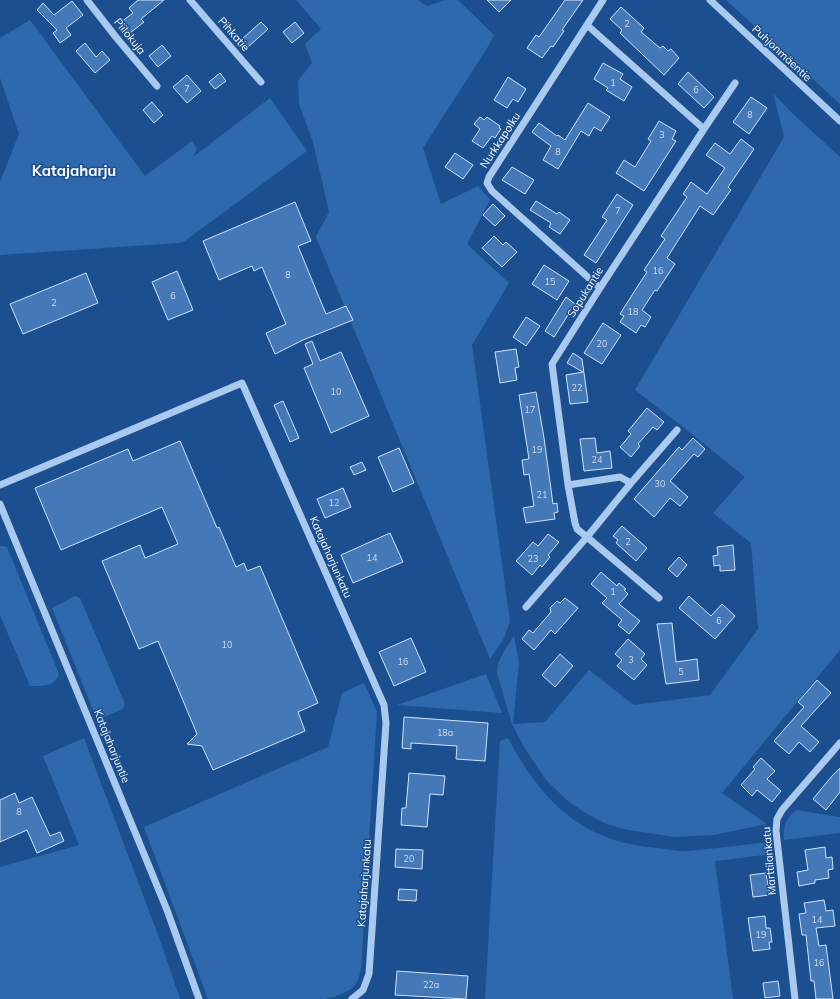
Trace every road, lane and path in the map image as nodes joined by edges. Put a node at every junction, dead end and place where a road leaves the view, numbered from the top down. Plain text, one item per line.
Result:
1 (87, 0) edge
2 (190, 0) edge
3 (603, 0) edge
4 (710, 0) edge
5 (587, 25) junction
6 (261, 82) dead end
7 (735, 83) dead end
8 (156, 86) dead end
9 (840, 121) edge
10 (704, 129) junction
11 (600, 288) junction
12 (677, 430) dead end
13 (631, 483) junction
14 (0, 485) edge
15 (568, 485) junction
16 (0, 504) edge
17 (587, 537) junction
18 (659, 598) dead end
19 (526, 607) dead end
20 (840, 743) edge
21 (199, 999) edge
22 (352, 999) edge
23 (795, 999) edge

1 - 8 street, Piilokuja
2 - 6 street, Pihkatie
3 - 5 street, Nurkkapolku
4 - 9 street, Puhjonmäentie
5 - 10 street
5 - 11 street, Nurkkapolku
7 - 10 street, Sopukantie
10 - 11 street, Sopukantie
11 - 15 street, Sopukantie
12 - 13 street
13 - 15 street
13 - 17 street
14 - 22 street, Katajaharjunkatu
15 - 17 street, Sopukantie
16 - 21 street, Katajaharjuntie
17 - 18 street, Sopukantie
17 - 19 street
20 - 23 street, Marttilankatu

